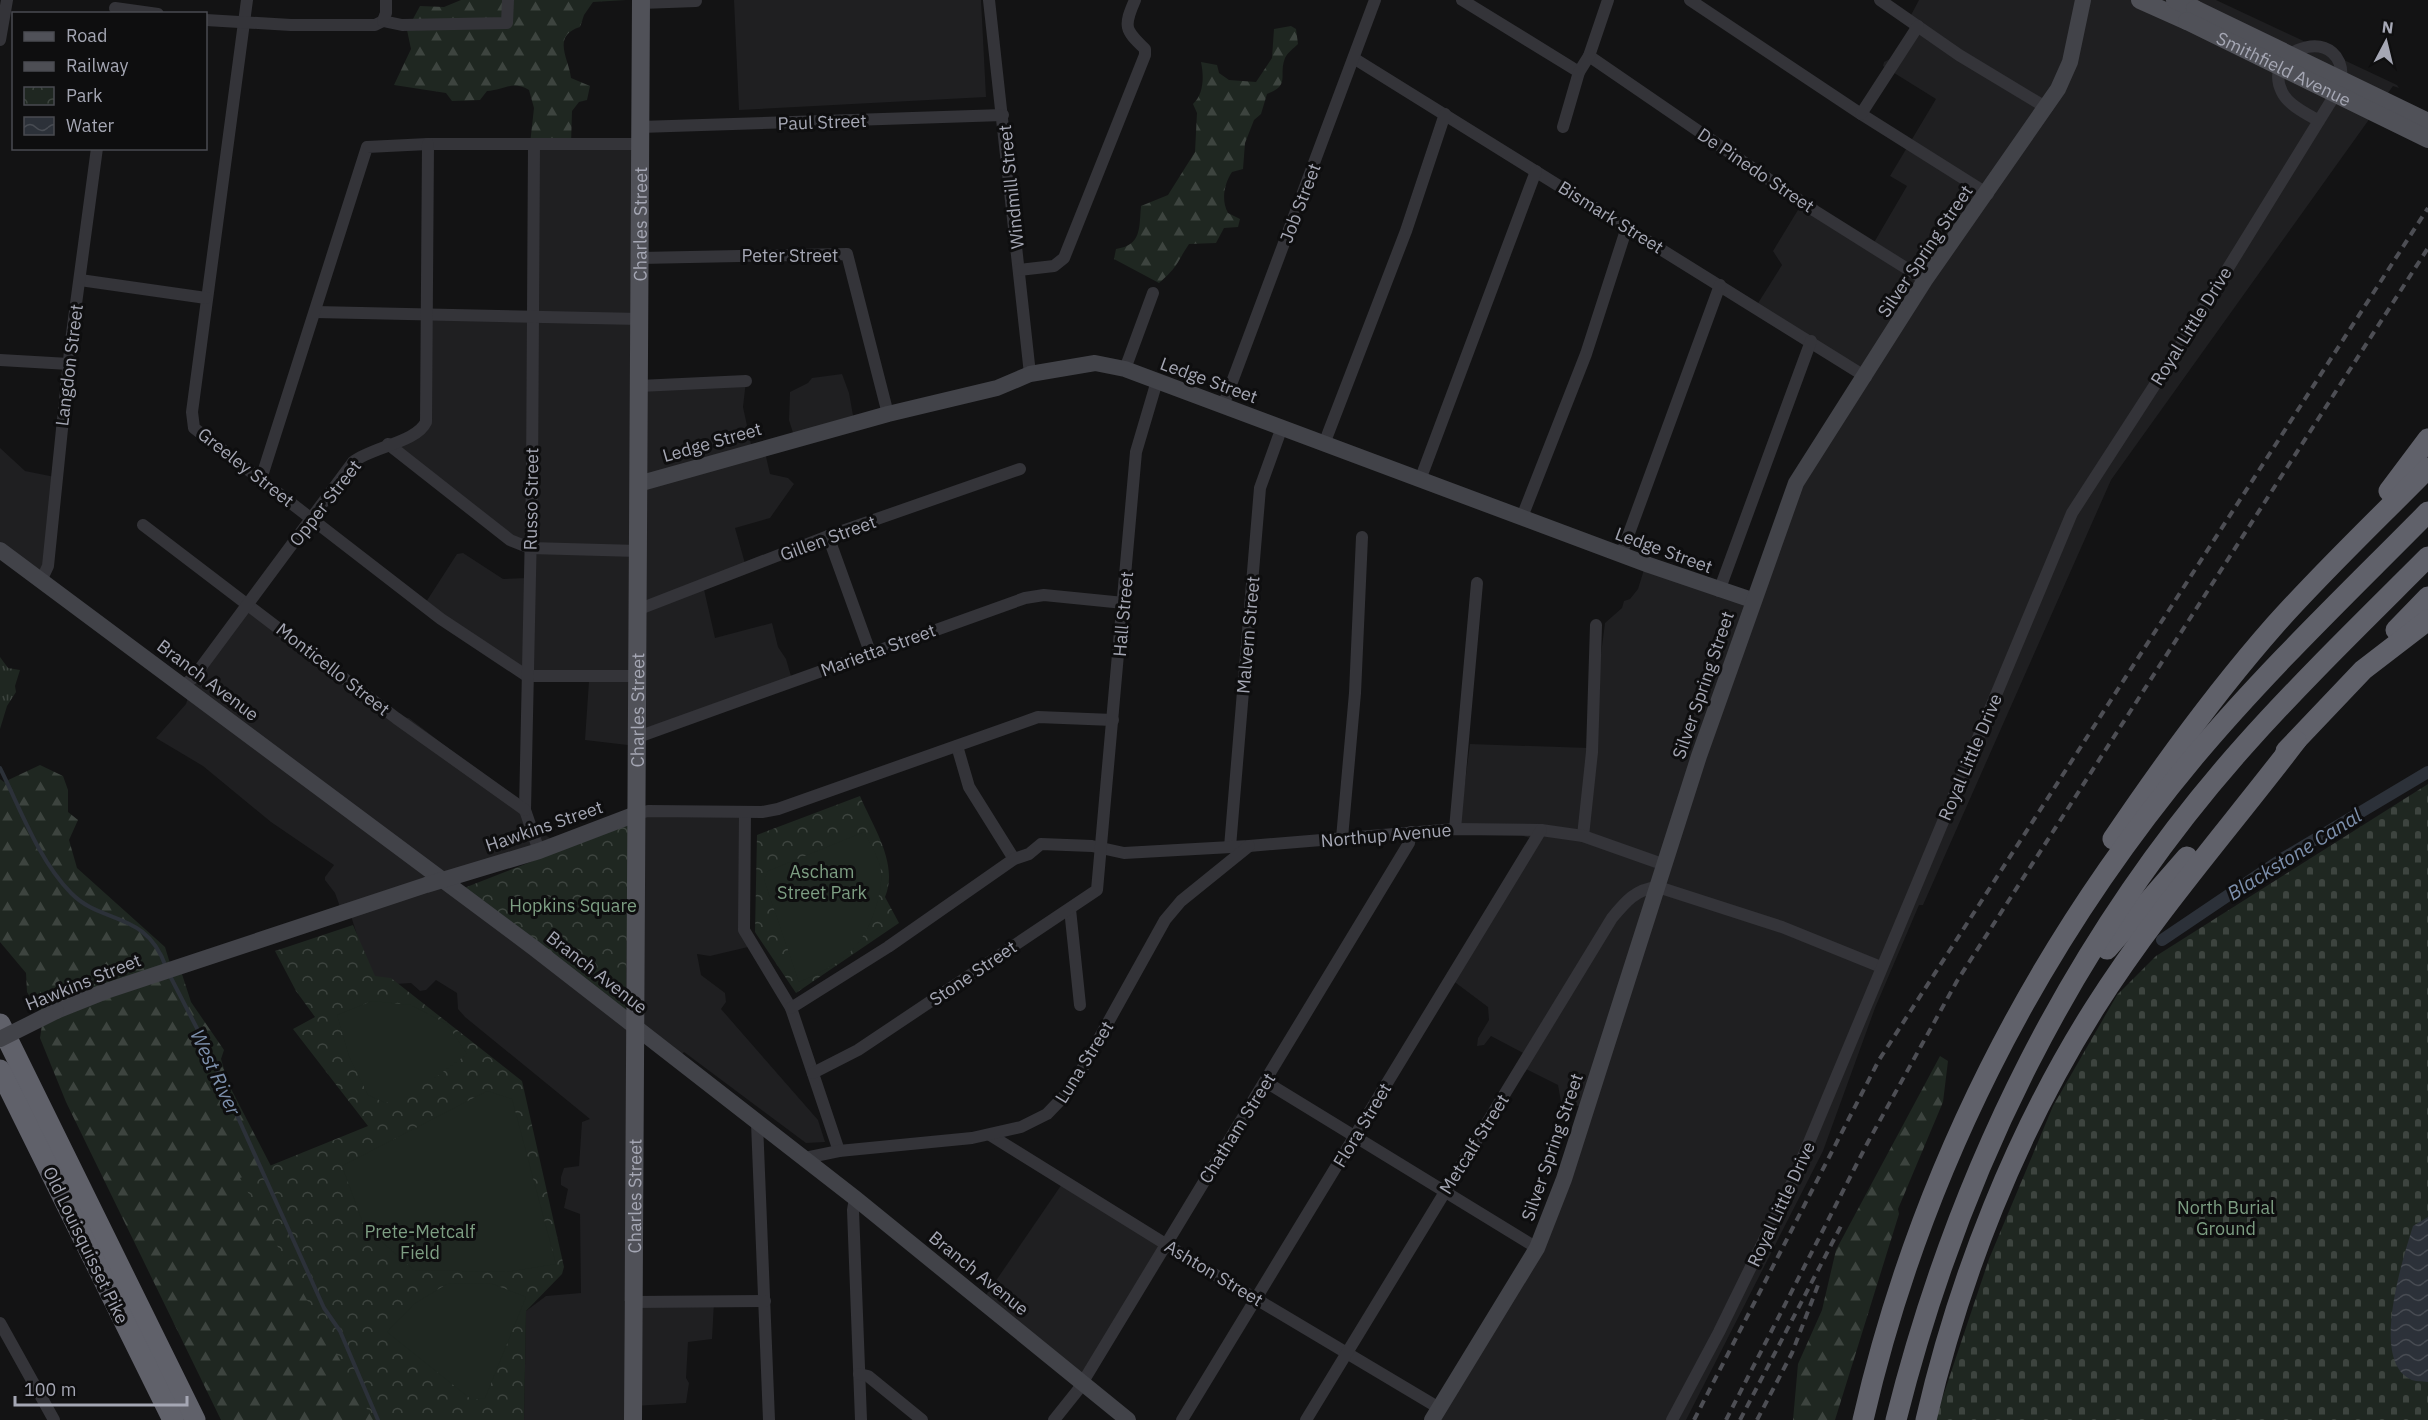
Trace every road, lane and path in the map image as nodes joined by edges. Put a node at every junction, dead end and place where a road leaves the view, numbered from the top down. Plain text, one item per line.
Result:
1 (7, 0) edge
2 (247, 0) edge
3 (386, 0) edge
4 (508, 0) edge
5 (989, 0) edge
6 (1135, 0) edge
7 (1376, 0) edge
8 (1462, 0) edge
9 (1608, 0) edge
10 (1690, 0) edge
11 (1880, 0) edge
12 (2083, 0) edge
13 (2140, 0) edge
14 (2175, 0) edge
15 (640, 1) edge
16 (696, 1) edge
17 (115, 7) edge
18 (146, 12) edge
19 (2191, 15) junction
20 (207, 20) edge
21 (383, 21) junction
22 (244, 23) junction
23 (1918, 26) junction
24 (0, 40) edge
25 (1589, 56) junction
26 (1355, 59) junction
27 (1579, 72) junction
28 (2047, 108) junction
29 (1445, 114) junction
30 (1862, 114) junction
31 (1003, 116) junction
32 (2319, 121) junction
33 (2428, 122) edge
34 (1563, 127) dead end
35 (640, 136) junction
36 (2428, 139) edge
37 (428, 144) junction
38 (534, 145) junction
39 (97, 150) edge
40 (1536, 171) junction
41 (1988, 194) junction
42 (1627, 226) junction
43 (640, 258) junction
44 (1019, 270) junction
45 (80, 280) junction
46 (1925, 280) junction
47 (1720, 285) junction
48 (1153, 293) dead end
49 (206, 298) junction
50 (315, 312) junction
51 (428, 313) junction
52 (533, 317) junction
53 (640, 319) junction
54 (1810, 341) junction
55 (0, 360) edge
56 (69, 364) junction
57 (1125, 369) junction
58 (1030, 374) junction
59 (1866, 377) junction
60 (746, 381) dead end
61 (1157, 381) junction
62 (639, 386) junction
63 (1223, 406) junction
64 (888, 414) junction
65 (1282, 427) junction
66 (2428, 439) edge
67 (388, 444) junction
68 (1324, 444) junction
69 (2428, 468) edge
70 (1020, 469) dead end
71 (261, 479) junction
72 (1420, 480) junction
73 (638, 484) junction
74 (2428, 512) edge
75 (1522, 517) junction
76 (311, 519) junction
77 (143, 525) dead end
78 (828, 536) junction
79 (1362, 537) dead end
80 (530, 548) junction
81 (0, 550) edge
82 (638, 551) junction
83 (1621, 555) junction
84 (2428, 556) edge
85 (2317, 580) junction
86 (41, 581) junction
87 (1477, 583) dead end
88 (1719, 591) junction
89 (2428, 597) edge
90 (1752, 600) junction
91 (248, 602) junction
92 (1124, 603) junction
93 (637, 610) junction
94 (2428, 620) edge
95 (1596, 625) dead end
96 (870, 652) junction
97 (2363, 670) junction
98 (527, 676) junction
99 (637, 676) junction
100 (183, 686) junction
101 (1113, 720) junction
102 (638, 737) junction
103 (2296, 741) junction
104 (957, 746) junction
105 (525, 810) junction
106 (745, 812) junction
107 (636, 814) junction
108 (1455, 829) junction
109 (1541, 830) junction
110 (1411, 832) junction
111 (1583, 836) junction
112 (1342, 838) junction
113 (1249, 846) junction
114 (1230, 847) junction
115 (1102, 850) junction
116 (539, 851) junction
117 (1014, 859) junction
118 (1665, 865) junction
119 (442, 880) junction
120 (1658, 887) junction
121 (1070, 909) junction
122 (2069, 929) junction
123 (1881, 967) junction
124 (1080, 1005) dead end
125 (791, 1008) junction
126 (2057, 1009) junction
127 (0, 1024) edge
128 (635, 1026) junction
129 (0, 1039) edge
130 (0, 1070) edge
131 (813, 1073) junction
132 (1266, 1082) junction
133 (758, 1123) junction
134 (990, 1135) junction
135 (1357, 1135) junction
136 (839, 1151) junction
137 (805, 1158) junction
138 (1444, 1192) junction
139 (855, 1198) junction
140 (1167, 1244) junction
141 (1537, 1248) junction
142 (1257, 1299) junction
143 (765, 1301) junction
144 (632, 1302) junction
145 (0, 1323) edge
146 (1881, 1350) junction
147 (1348, 1353) junction
148 (859, 1374) junction
149 (1082, 1382) junction
150 (1436, 1414) edge
151 (54, 1420) edge
152 (173, 1420) edge
153 (195, 1420) edge
154 (633, 1420) edge
155 (769, 1420) edge
156 (861, 1420) edge
157 (922, 1420) edge
158 (1054, 1420) edge
159 (1128, 1420) edge
160 (1182, 1420) edge
161 (1306, 1420) edge
162 (1672, 1420) edge
163 (1848, 1420) edge
164 (1863, 1420) edge
165 (1896, 1420) edge
166 (1926, 1420) edge

1 - 24 street
2 - 22 street, Greeley Street
3 - 21 street
4 - 21 street
5 - 31 street, Windmill Street
6 - 44 street
7 - 26 street, Job Street
8 - 27 street
9 - 25 street
10 - 30 street
11 - 23 street
12 - 28 main road, Silver Spring Street
13 - 19 main road, Smithfield Avenue
14 - 19 main road, Smithfield Avenue
15 - 16 street
15 - 35 main road, Charles Street
17 - 18 street
19 - 33 main road, Smithfield Avenue, bridge
19 - 36 main road, Smithfield Avenue, bridge
20 - 22 street
21 - 22 street
22 - 49 street, Greeley Street
23 - 28 street
23 - 30 street
25 - 27 street
25 - 46 street, De Pinedo Street
26 - 29 street, Bismark Street
26 - 63 street, Job Street
27 - 34 street
28 - 41 main road, Silver Spring Street
29 - 40 street, Bismark Street
29 - 68 street
30 - 41 street
31 - 35 street, Paul Street
31 - 44 street, Windmill Street
32 - 32 street, Royal Little Drive
32 - 123 street, Royal Little Drive
35 - 38 street, Paul Street
35 - 43 main road, Charles Street
37 - 38 street, Paul Street
37 - 50 street, Paul Street
37 - 51 street, Opper Street
38 - 52 street, Russo Street
39 - 45 street, Langdon Street
40 - 42 street, Bismark Street
40 - 72 street
41 - 46 main road, Silver Spring Street
42 - 47 street, Bismark Street
42 - 75 street
43 - 53 main road, Charles Street
43 - 64 street, Peter Street
44 - 58 street, Windmill Street
45 - 49 street
45 - 56 street, Langdon Street
46 - 59 main road, Silver Spring Street
47 - 54 street, Bismark Street
47 - 83 street
48 - 57 street
49 - 71 street, Greeley Street
50 - 51 street
50 - 71 street
51 - 52 street
51 - 67 street, Opper Street
52 - 53 street
52 - 80 street, Russo Street
53 - 62 main road, Charles Street
54 - 59 street, Bismark Street
54 - 88 street
55 - 56 street
56 - 86 street, Langdon Street
57 - 58 main road, Ledge Street
57 - 61 main road, Ledge Street
58 - 64 main road, Ledge Street
59 - 90 main road, Silver Spring Street
60 - 62 street
61 - 63 main road, Ledge Street
61 - 92 street, Hall Street
62 - 73 main road, Charles Street
63 - 65 main road, Ledge Street
64 - 73 main road, Ledge Street
65 - 68 main road, Ledge Street
65 - 114 street, Malvern Street
66 - 85 highway
67 - 76 street, Opper Street
67 - 80 street
68 - 72 main road, Ledge Street
69 - 85 highway
70 - 78 street, Gillen Street
71 - 76 street, Greeley Street
72 - 75 main road, Ledge Street
73 - 82 main road, Charles Street
74 - 122 highway
75 - 83 main road, Ledge Street
76 - 91 street, Opper Street
76 - 98 street, Greeley Street
77 - 91 street, Monticello Street
78 - 93 street, Gillen Street
78 - 96 street
79 - 112 street
80 - 82 street
80 - 98 street, Russo Street
81 - 86 main road, Branch Avenue
82 - 93 main road, Charles Street
83 - 88 main road, Ledge Street
84 - 126 highway
85 - 122 highway
86 - 100 main road, Branch Avenue
87 - 108 street
88 - 90 main road, Ledge Street
89 - 97 highway
90 - 118 main road, Silver Spring Street
91 - 100 street, Opper Street
91 - 105 street, Monticello Street
92 - 96 street, Marietta Street
92 - 101 street, Hall Street
93 - 99 main road, Charles Street
94 - 97 highway
95 - 111 street
96 - 102 street, Marietta Street
97 - 103 highway
98 - 99 street
98 - 105 street, Russo Street
99 - 102 main road, Charles Street
100 - 119 main road, Branch Avenue
101 - 104 street, Hawkins Street
101 - 115 street, Hall Street
102 - 107 main road, Charles Street
103 - 126 highway
103 - 166 highway
104 - 106 street, Hawkins Street
104 - 117 street
105 - 116 street, Russo Street
106 - 107 street, Hawkins Street
106 - 125 street
107 - 116 main road, Hawkins Street
107 - 128 main road, Charles Street
108 - 109 street, Northup Avenue
108 - 110 street, Northup Avenue
109 - 111 street, Northup Avenue
109 - 135 street, Flora Street
110 - 112 street, Northup Avenue
110 - 132 street, Chatham Street
111 - 118 street, Northup Avenue
112 - 113 street, Northup Avenue
113 - 114 street, Northup Avenue
113 - 134 street, Luna Street
114 - 115 street, Northup Avenue
115 - 117 street, Northup Avenue
115 - 121 street, Stone Street
116 - 119 main road, Hawkins Street
117 - 125 street, Northup Avenue
118 - 120 main road, Silver Spring Street
119 - 128 main road, Branch Avenue
119 - 129 main road, Hawkins Street, bridge
120 - 123 street
120 - 138 street, Metcalf Street
120 - 141 main road, Silver Spring Street
121 - 124 street
121 - 131 street, Stone Street
122 - 146 highway
123 - 162 street, Royal Little Drive
125 - 131 street
126 - 165 highway
127 - 153 highway, Old Louisquisset Pike
128 - 133 main road, Branch Avenue
128 - 144 main road, Charles Street
130 - 152 highway, Old Louisquisset Pike
131 - 136 street
132 - 135 street
132 - 140 street, Chatham Street
133 - 137 main road, Branch Avenue
133 - 143 street
134 - 136 street, Luna Street
134 - 140 street, Ashton Street
135 - 138 street
135 - 142 street, Flora Street
136 - 137 street, Luna Street
137 - 139 main road, Branch Avenue
138 - 141 street
138 - 147 street, Metcalf Street
139 - 148 street
139 - 149 main road, Branch Avenue
140 - 142 street, Ashton Street
140 - 149 street, Chatham Street
141 - 150 main road, Silver Spring Street
142 - 147 street, Ashton Street
142 - 160 street, Flora Street
143 - 144 street
143 - 155 street
144 - 154 main road, Charles Street
145 - 151 street
146 - 163 highway
146 - 164 highway
147 - 150 street, Ashton Street
147 - 161 street, Metcalf Street
148 - 156 street
148 - 157 street
149 - 158 street, Chatham Street
149 - 159 main road, Branch Avenue

